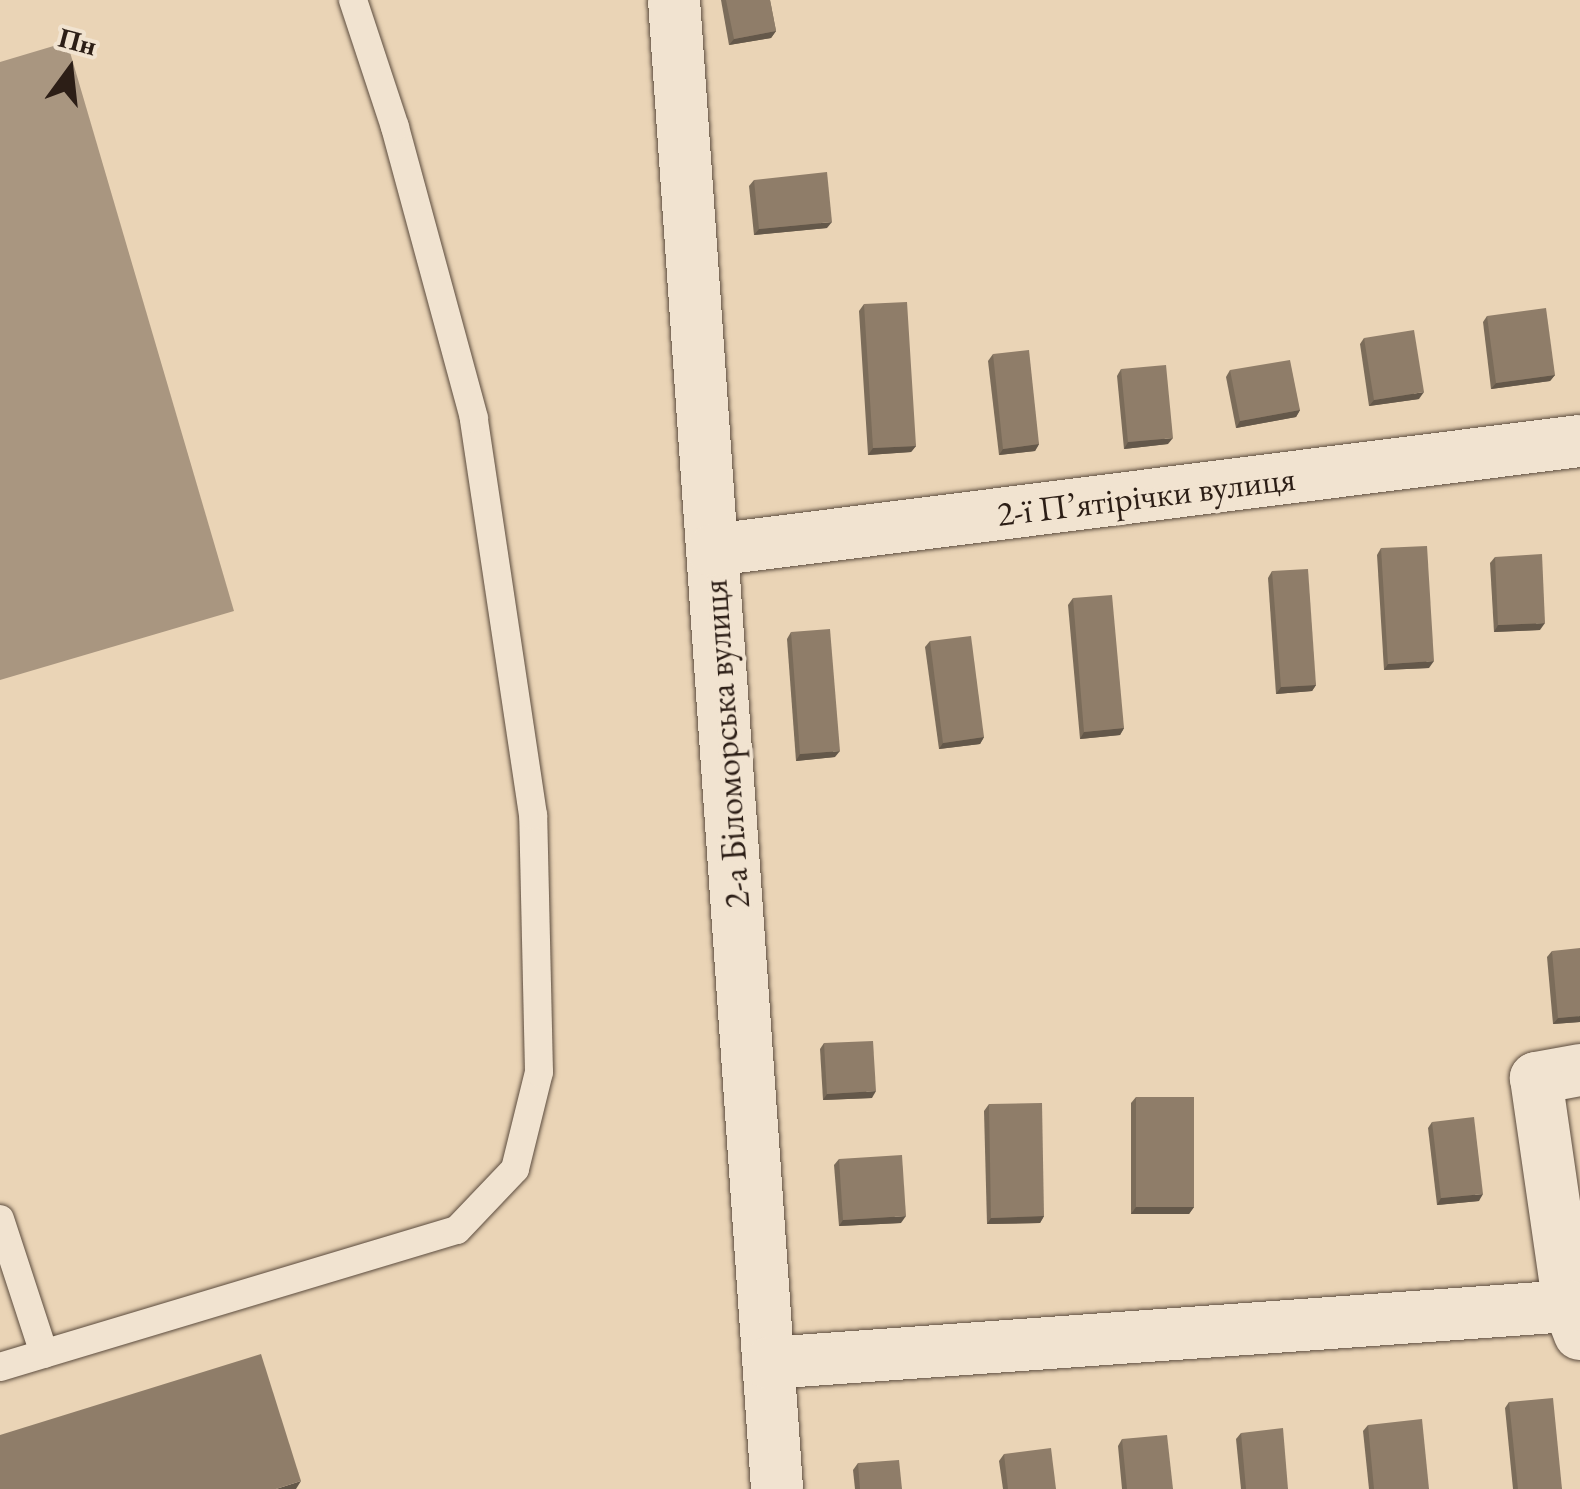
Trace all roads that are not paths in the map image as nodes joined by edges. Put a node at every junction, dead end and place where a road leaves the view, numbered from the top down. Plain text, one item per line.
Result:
1 (353, 0) edge
2 (674, 0) edge
3 (1580, 442) edge
4 (712, 550) junction
5 (1558, 1074) edge
6 (0, 1219) edge
7 (1574, 1320) edge
8 (44, 1354) junction
9 (769, 1363) junction
10 (0, 1366) edge
11 (776, 1489) edge

1 - 8 lane
2 - 4 street, 2-а Біломорська вулиця
3 - 4 street, 2-ї П’ятірічки вулиця
4 - 9 street, 2-а Біломорська вулиця
5 - 7 street
6 - 8 lane
7 - 9 street
8 - 10 lane
9 - 11 street, 2-а Біломорська вулиця

